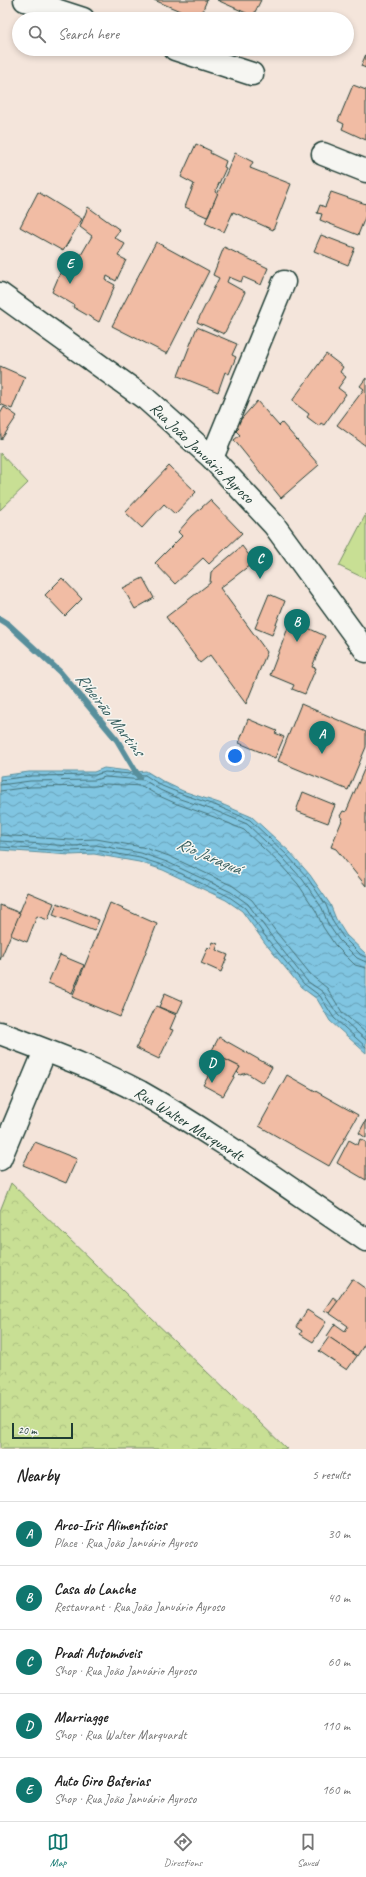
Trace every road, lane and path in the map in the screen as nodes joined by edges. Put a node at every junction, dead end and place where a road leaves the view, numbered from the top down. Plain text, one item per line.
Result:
1 (25, 0) edge
2 (62, 12) edge
3 (197, 56) edge
4 (252, 74) dead end
5 (323, 154) dead end
6 (366, 171) edge
7 (284, 282) dead end
8 (0, 294) edge
9 (212, 458) junction
10 (366, 651) edge
11 (0, 1033) edge
12 (45, 1051) junction
13 (0, 1159) edge
14 (366, 1240) edge

1 - 2 main road
3 - 4 main road
5 - 6 main road
7 - 9 main road
8 - 9 main road, Rua João Januário Ayroso
9 - 10 main road, Rua João Januário Ayroso
11 - 12 main road, Rua Walter Marquardt
12 - 13 main road
12 - 14 main road, Rua Walter Marquardt

